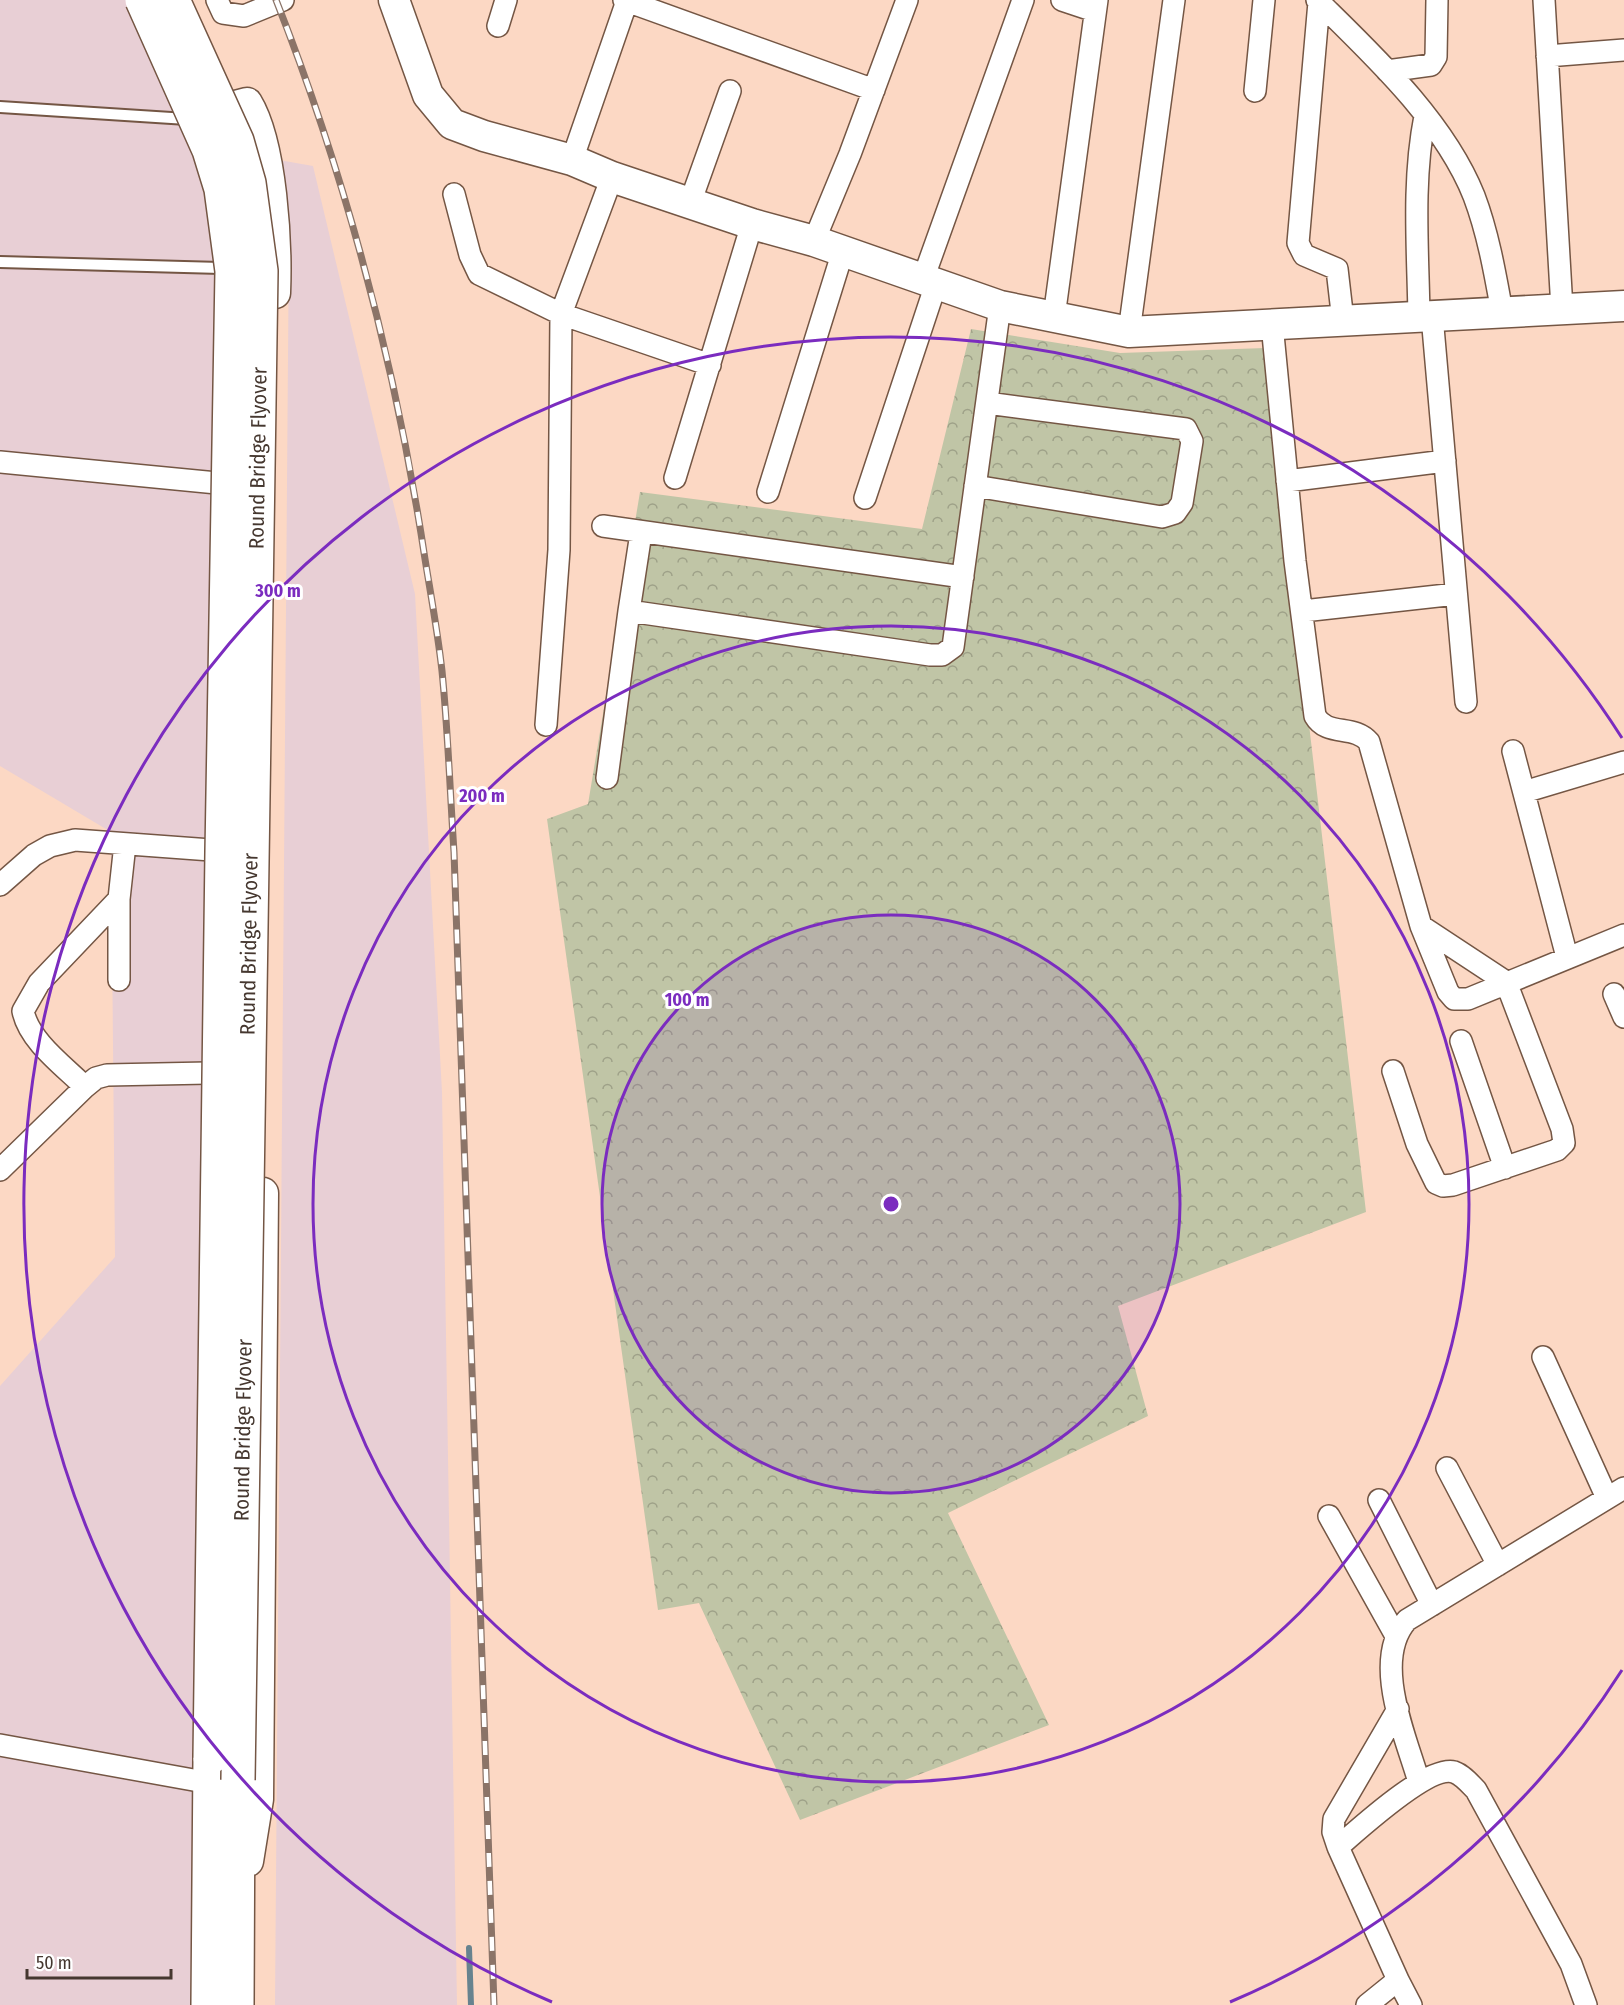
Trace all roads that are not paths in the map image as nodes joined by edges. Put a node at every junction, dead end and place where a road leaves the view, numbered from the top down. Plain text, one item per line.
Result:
1 (135, 0) edge
2 (142, 0) edge
3 (173, 0) edge
4 (217, 0) edge
5 (283, 0) edge
6 (394, 0) edge
7 (506, 0) edge
8 (907, 0) edge
9 (1023, 0) edge
10 (1062, 0) edge
11 (1174, 0) edge
12 (1264, 0) edge
13 (1437, 0) edge
14 (1544, 0) edge
15 (626, 1) edge
16 (1096, 6) edge
17 (1328, 6) edge
18 (498, 26) dead end
19 (1624, 50) edge
20 (1547, 56) junction
21 (1387, 71) junction
22 (874, 90) junction
23 (730, 91) dead end
24 (1255, 91) dead end
25 (0, 107) edge
26 (1425, 116) junction
27 (187, 119) junction
28 (572, 160) junction
29 (612, 177) junction
30 (454, 194) dead end
31 (690, 203) junction
32 (752, 224) junction
33 (814, 241) junction
34 (843, 251) junction
35 (0, 262) edge
36 (221, 268) junction
37 (929, 281) junction
38 (1000, 306) junction
39 (1624, 306) edge
40 (1562, 309) junction
41 (1502, 312) junction
42 (561, 314) junction
43 (1425, 316) junction
44 (1054, 317) junction
45 (1343, 321) junction
46 (1272, 324) junction
47 (1129, 332) junction
48 (710, 365) junction
49 (987, 403) junction
50 (1445, 461) junction
51 (0, 462) edge
52 (675, 478) dead end
53 (1287, 481) junction
54 (217, 483) junction
55 (975, 486) junction
56 (768, 492) dead end
57 (865, 498) dead end
58 (603, 526) dead end
59 (640, 533) junction
60 (963, 577) junction
61 (1456, 594) junction
62 (629, 611) junction
63 (1303, 611) junction
64 (1466, 702) dead end
65 (546, 725) dead end
66 (1513, 751) dead end
67 (1624, 762) edge
68 (607, 778) dead end
69 (1524, 792) junction
70 (125, 844) junction
71 (211, 850) junction
72 (0, 885) edge
73 (118, 899) junction
74 (1420, 926) junction
75 (1624, 935) edge
76 (1567, 957) junction
77 (119, 980) dead end
78 (1506, 982) junction
79 (1614, 994) dead end
80 (1624, 1017) edge
81 (1461, 1041) dead end
82 (1393, 1071) dead end
83 (208, 1073) junction
84 (85, 1087) junction
85 (1505, 1168) junction
86 (0, 1170) edge
87 (1543, 1357) dead end
88 (1447, 1468) dead end
89 (1615, 1493) edge
90 (1379, 1500) dead end
91 (1329, 1516) dead end
92 (1498, 1564) junction
93 (1432, 1605) junction
94 (1396, 1636) junction
95 (1398, 1709) junction
96 (0, 1745) edge
97 (215, 1775) junction
98 (1419, 1782) junction
99 (1338, 1846) junction
100 (238, 1905) junction
101 (1398, 1980) junction
102 (195, 2005) edge
103 (208, 2005) edge
104 (237, 2005) edge
105 (1366, 2005) edge
106 (1411, 2005) edge
107 (1586, 2005) edge

1 - 27 street
2 - 97 main road, Round Bridge Flyover, bridge
3 - 97 main road, Round Bridge Flyover, bridge
4 - 5 street
6 - 28 street
7 - 18 street
8 - 22 street
9 - 37 street
10 - 16 street
11 - 47 street
12 - 24 street
13 - 21 street
14 - 20 street
15 - 22 street
15 - 28 street
16 - 44 street
17 - 21 street
17 - 45 street
19 - 20 street
20 - 40 street
21 - 26 street
22 - 33 street
23 - 31 street
25 - 27 lane
26 - 41 street
26 - 43 street
27 - 36 street
27 - 100 street
28 - 29 street
29 - 31 street
29 - 42 street
30 - 42 street
31 - 32 street
32 - 33 street
32 - 48 street
33 - 34 street
34 - 37 street
34 - 56 street
35 - 36 lane
36 - 54 street
37 - 38 street
37 - 57 street
38 - 44 street
38 - 49 street
39 - 40 street
40 - 41 street
41 - 43 street
42 - 48 street
42 - 65 street
43 - 45 street
43 - 50 street
44 - 47 street
45 - 46 street
46 - 47 street
46 - 53 street
48 - 52 street
49 - 55 street
49 - 55 street
50 - 53 street
50 - 61 street
51 - 54 street
53 - 63 street
54 - 71 street
55 - 60 street
58 - 59 street
59 - 60 street
59 - 62 street
60 - 62 street
61 - 63 street
61 - 64 street
62 - 68 street
63 - 74 street
66 - 69 street
67 - 69 street
69 - 76 street
70 - 71 street
70 - 72 street
70 - 73 street
71 - 83 street
73 - 77 street
73 - 84 street
74 - 78 street
74 - 78 street
75 - 76 street
76 - 78 street
78 - 85 street
79 - 80 street
81 - 85 street
82 - 85 street
83 - 84 street
83 - 97 street
84 - 86 street
87 - 89 street
88 - 92 street
89 - 92 street
90 - 93 street
91 - 94 street
92 - 93 street
93 - 94 street
94 - 95 street
95 - 98 street
95 - 99 street
96 - 97 street
97 - 100 main road, Round Bridge Flyover
97 - 102 street
97 - 103 main road
98 - 99 street
98 - 107 street
99 - 101 street
100 - 104 main road, Round Bridge Flyover
101 - 105 street
101 - 106 street

